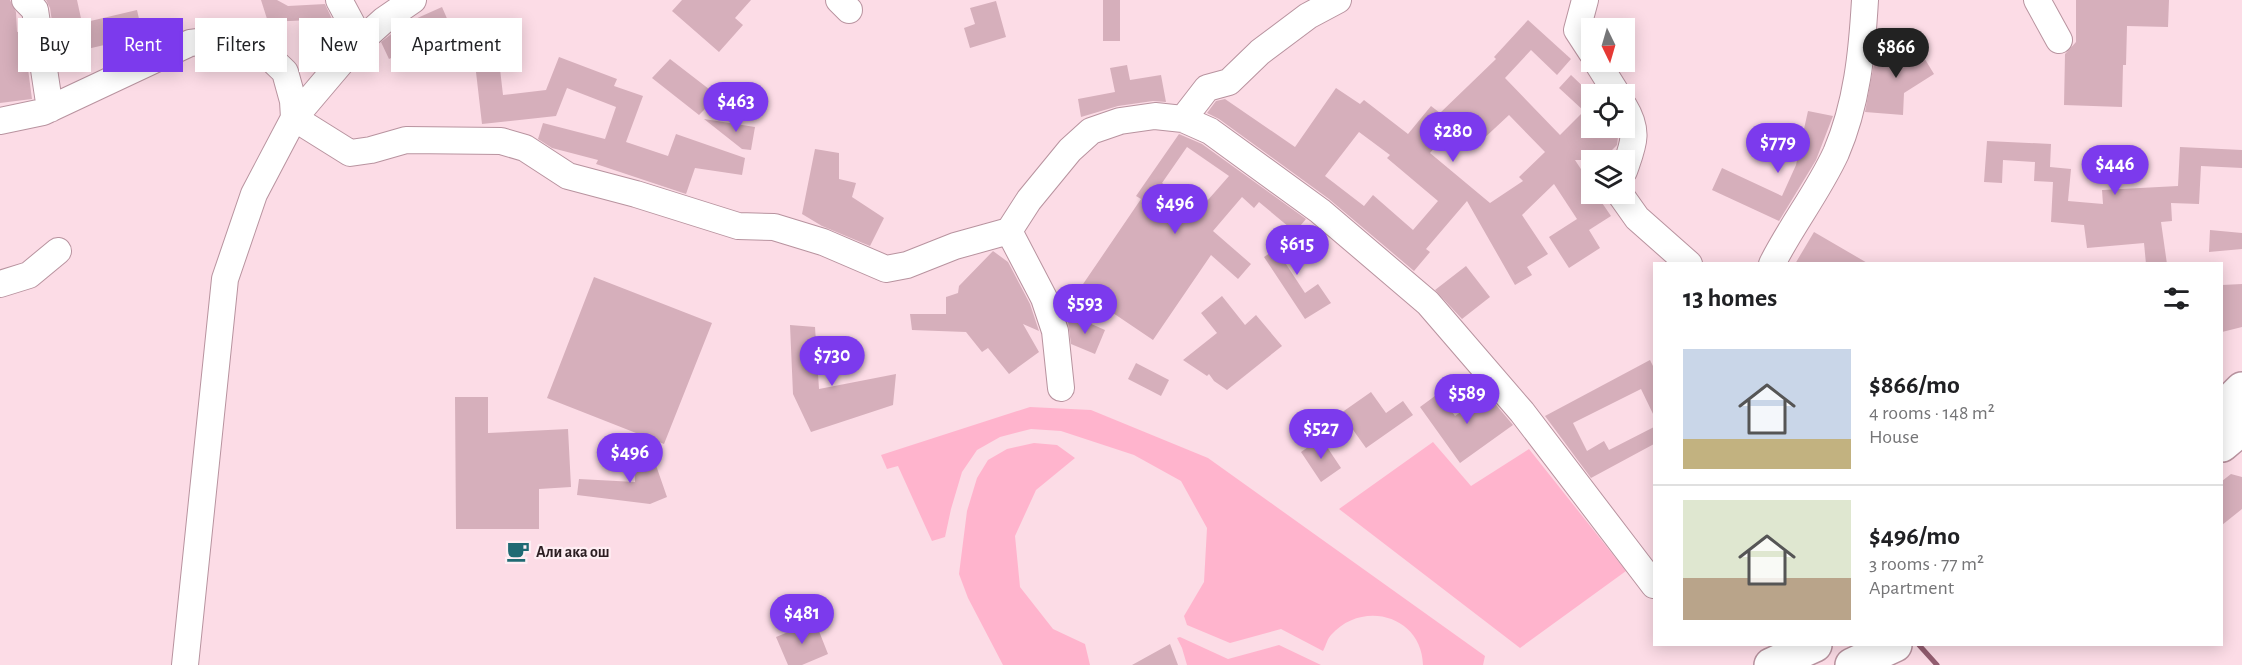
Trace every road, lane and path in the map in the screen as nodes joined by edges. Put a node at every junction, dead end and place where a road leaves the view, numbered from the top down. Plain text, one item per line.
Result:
1 (25, 0) edge
2 (339, 0) edge
3 (413, 0) edge
4 (1338, 0) edge
5 (1585, 0) edge
6 (1865, 0) edge
7 (2037, 0) edge
8 (349, 18) edge
9 (379, 25) edge
10 (1581, 36) edge
11 (2059, 40) dead end
12 (334, 72) edge
13 (50, 109) junction
14 (294, 118) junction
15 (1183, 119) junction
16 (0, 122) edge
17 (1627, 204) edge
18 (1009, 231) junction
19 (58, 250) dead end
20 (1687, 262) edge
21 (1773, 262) edge
22 (0, 284) edge
23 (1061, 388) dead end
24 (2242, 389) edge
25 (2223, 408) edge
26 (2242, 428) edge
27 (2223, 444) edge
28 (1653, 584) edge
29 (1813, 646) edge
30 (1893, 646) edge
31 (185, 665) edge
32 (1771, 665) edge
33 (1852, 665) edge

1 - 13 street
2 - 8 street
3 - 9 street
4 - 15 street
5 - 10 street
6 - 21 street
7 - 11 street
12 - 14 street
13 - 14 street
13 - 16 street
14 - 18 street
14 - 31 street
15 - 18 street
15 - 28 street
17 - 20 street
18 - 23 street
19 - 22 street
24 - 25 main road
26 - 27 main road
29 - 32 main road
30 - 33 main road

